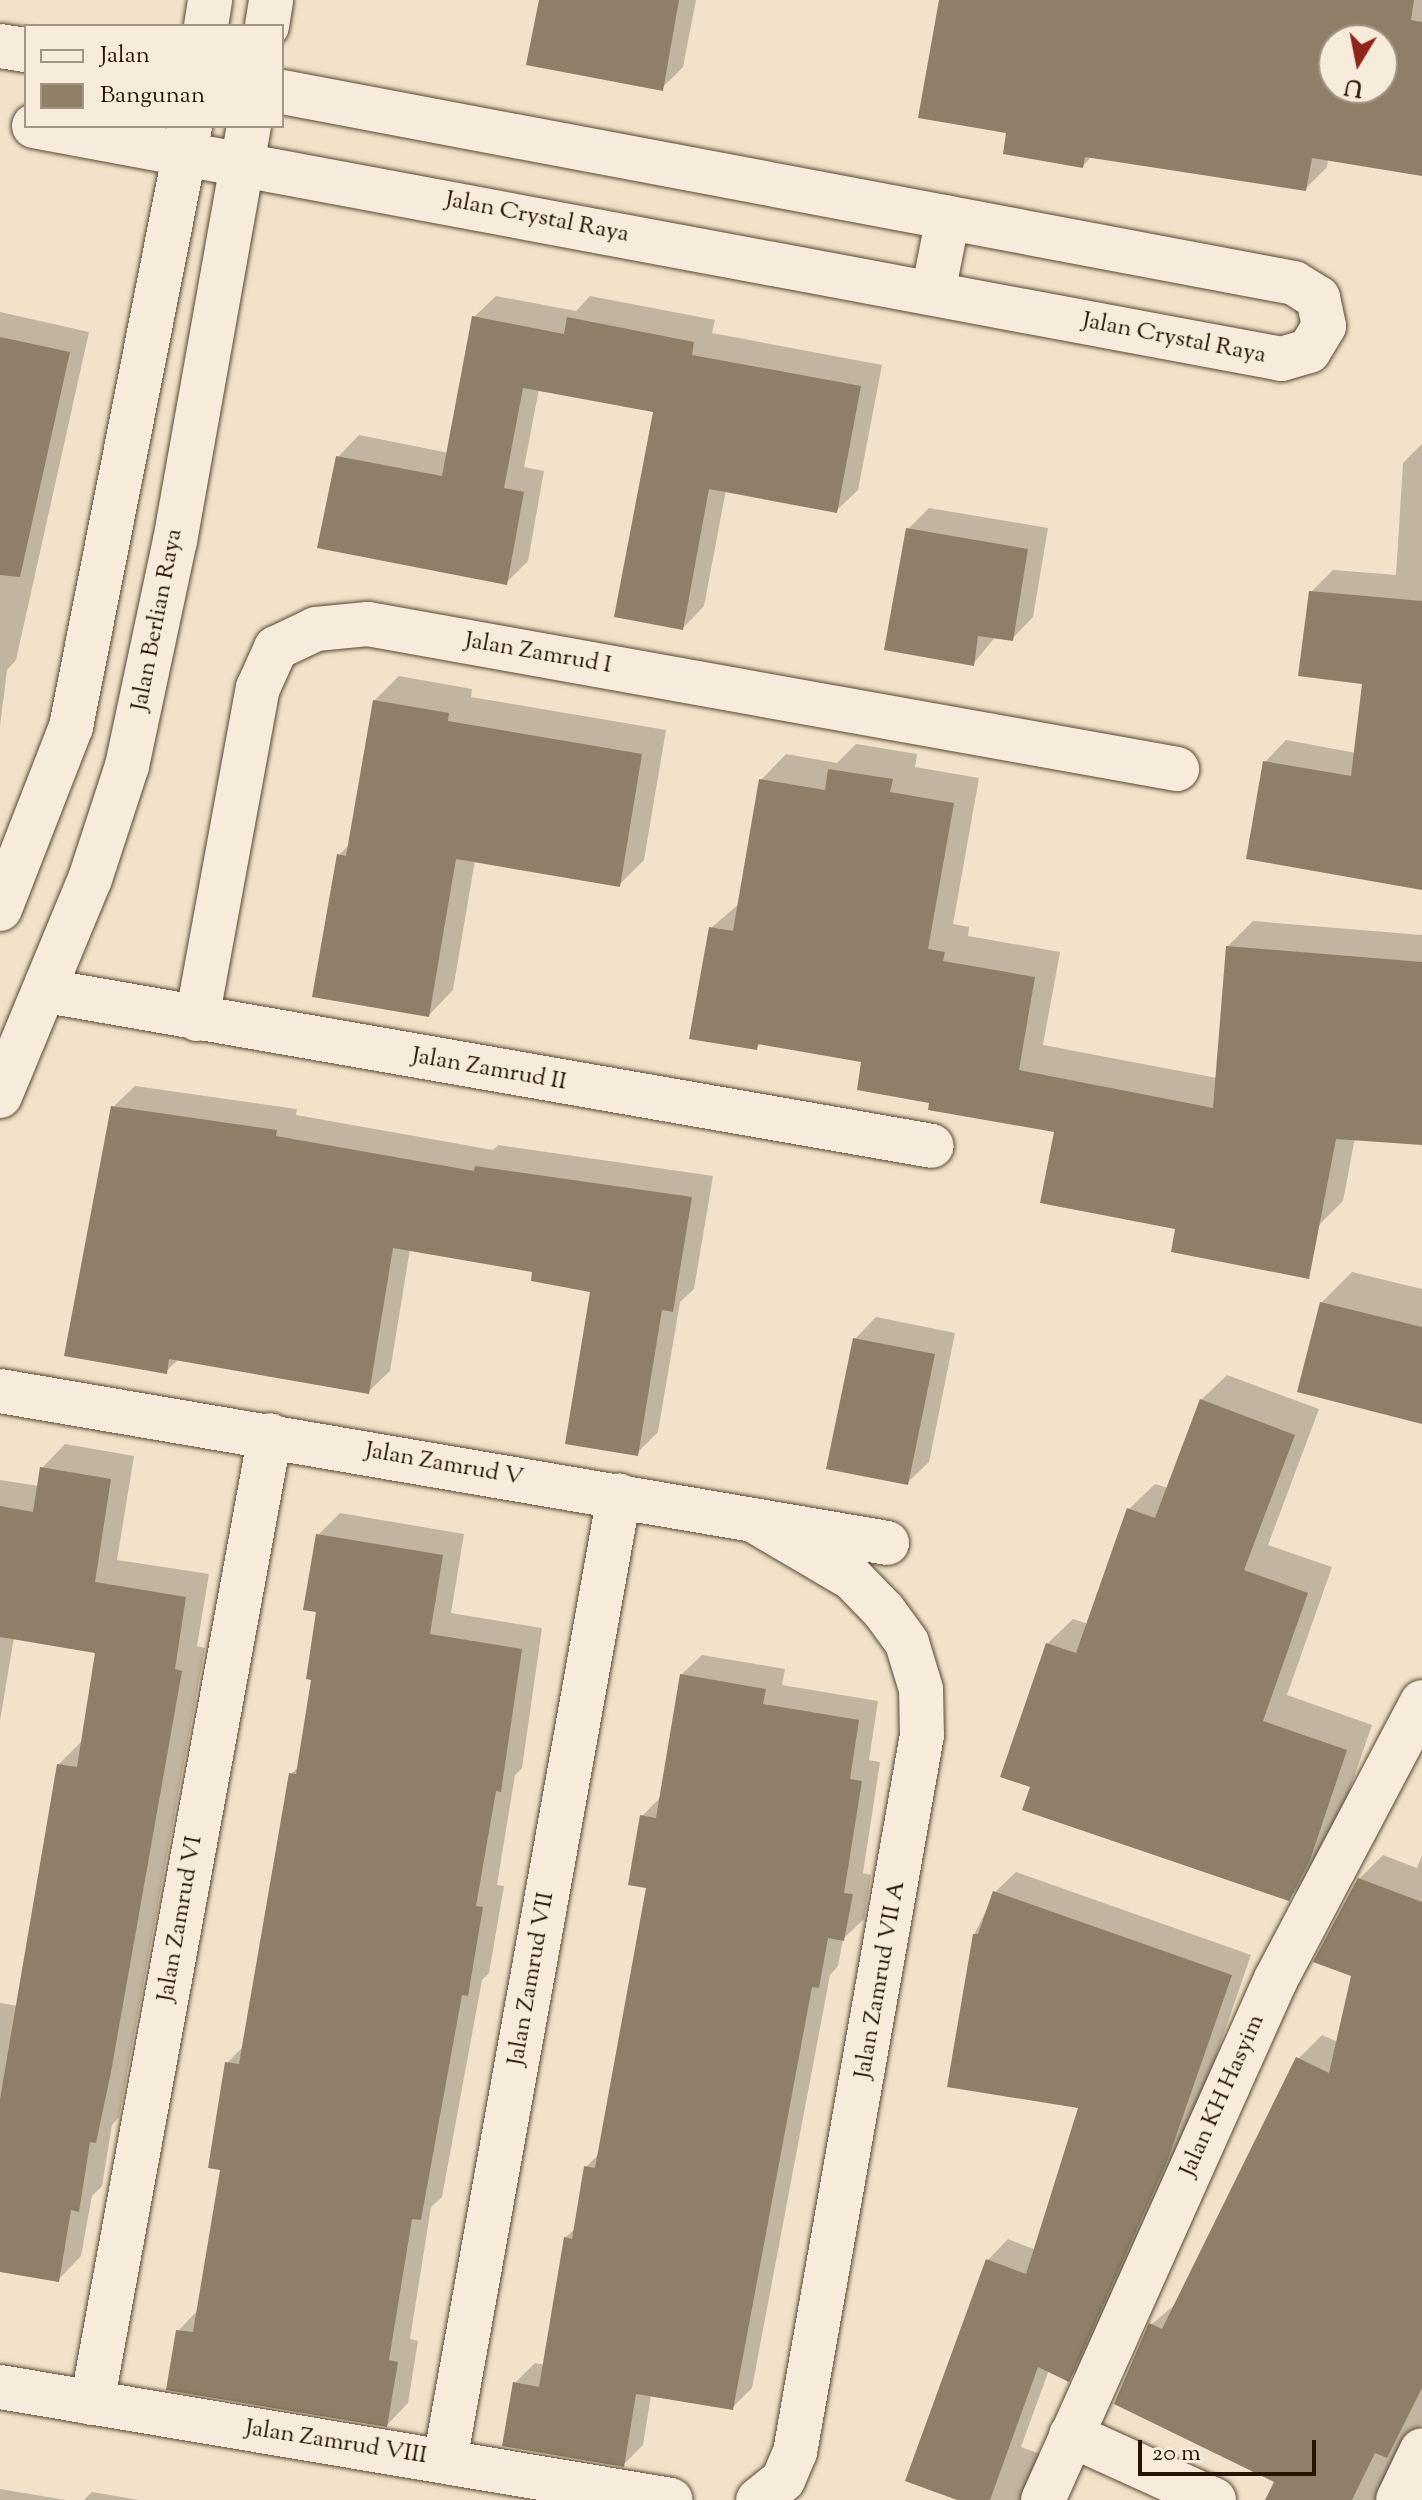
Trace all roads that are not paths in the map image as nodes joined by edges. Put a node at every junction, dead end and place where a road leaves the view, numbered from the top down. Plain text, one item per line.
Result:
1 (210, 0) edge
2 (271, 0) edge
3 (206, 24) edge
4 (267, 24) edge
5 (0, 46) edge
6 (24, 50) edge
7 (284, 92) edge
8 (0, 120) edge
9 (24, 125) edge
10 (58, 128) edge
11 (188, 139) edge
12 (245, 144) edge
13 (948, 217) junction
14 (933, 293) junction
15 (1177, 769) dead end
16 (0, 909) edge
17 (47, 991) junction
18 (197, 1019) junction
19 (0, 1096) edge
20 (932, 1146) dead end
21 (0, 1391) edge
22 (270, 1435) junction
23 (619, 1496) junction
24 (753, 1520) junction
25 (887, 1543) dead end
26 (1422, 1702) edge
27 (1408, 1761) edge
28 (0, 2387) edge
29 (92, 2403) junction
30 (1071, 2435) junction
31 (1422, 2450) edge
32 (445, 2461) junction
33 (671, 2500) edge
34 (758, 2500) edge
35 (1043, 2500) edge
36 (1214, 2500) edge
37 (1398, 2500) edge

1 - 3 street
2 - 4 street
5 - 6 street
7 - 13 street, Jalan Crystal Raya
8 - 9 street
10 - 11 street, Jalan Crystal Raya
11 - 12 street, Jalan Crystal Raya
11 - 16 street
12 - 14 street, Jalan Crystal Raya
12 - 17 street, Jalan Berlian Raya
13 - 14 street
13 - 14 street, Jalan Crystal Raya
15 - 18 street, Jalan Zamrud I
17 - 18 street, Jalan Zamrud II
17 - 19 street, Jalan Berlian Raya
18 - 20 street, Jalan Zamrud II
21 - 22 street, Jalan Zamrud V
22 - 23 street, Jalan Zamrud V
22 - 29 street, Jalan Zamrud VI
23 - 24 street, Jalan Zamrud V
23 - 32 street, Jalan Zamrud VII
24 - 25 street, Jalan Zamrud V
24 - 34 street, Jalan Zamrud VII A
26 - 27 street, Jalan KH Hasyim
27 - 30 street, Jalan KH Hasyim
28 - 29 street, Jalan Zamrud VIII
29 - 32 street, Jalan Zamrud VIII
30 - 35 street, Jalan KH Hasyim
30 - 36 street
31 - 37 street
32 - 33 street, Jalan Zamrud VIII

